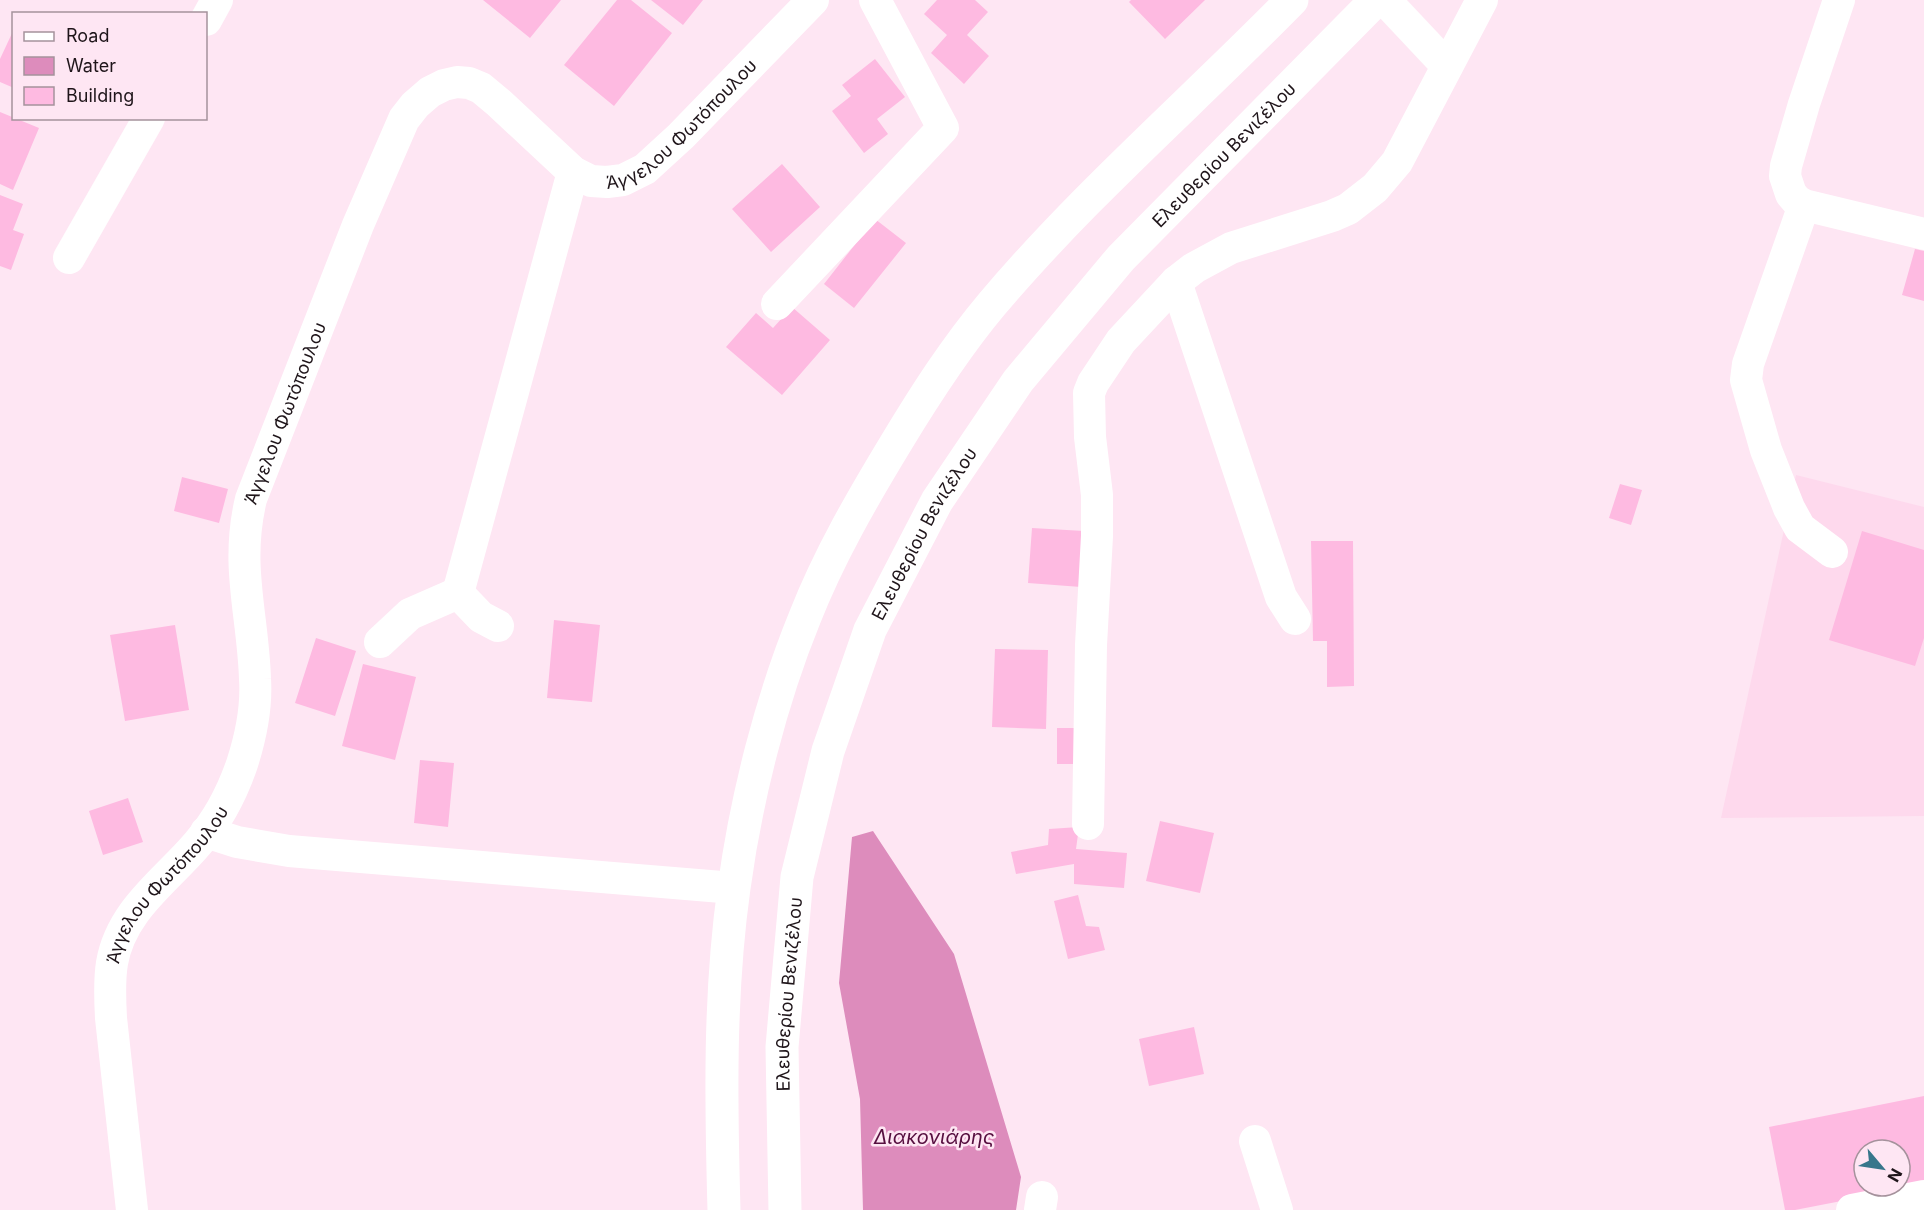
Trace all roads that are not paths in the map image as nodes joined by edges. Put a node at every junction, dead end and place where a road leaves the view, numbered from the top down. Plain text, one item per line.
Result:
1 (217, 0) edge
2 (813, 0) edge
3 (875, 0) edge
4 (1292, 0) edge
5 (1376, 0) edge
6 (1384, 0) edge
7 (1482, 0) edge
8 (1839, 0) edge
9 (207, 18) edge
10 (1447, 66) junction
11 (148, 120) edge
12 (573, 172) junction
13 (1804, 205) junction
14 (1924, 234) edge
15 (69, 258) dead end
16 (1176, 282) junction
17 (777, 304) dead end
18 (1832, 552) dead end
19 (458, 593) junction
20 (1296, 619) dead end
21 (498, 626) dead end
22 (380, 642) dead end
23 (1088, 824) dead end
24 (206, 832) junction
25 (734, 888) junction
26 (1255, 1141) dead end
27 (1924, 1196) edge
28 (132, 1210) edge
29 (724, 1210) edge
30 (785, 1210) edge
31 (1276, 1210) edge
32 (1852, 1210) edge

1 - 9 street
2 - 12 street, Άγγελου Φωτόπουλου
3 - 17 street
4 - 25 main road
5 - 30 main road, Ελευθερίου Βενιζέλου
6 - 10 street
7 - 10 street
8 - 13 street
10 - 16 street
11 - 15 street
12 - 19 street
12 - 24 street, Άγγελου Φωτόπουλου
13 - 14 street
13 - 18 street
16 - 20 street
16 - 23 street
19 - 21 street
19 - 22 street
24 - 25 street
24 - 28 street, Άγγελου Φωτόπουλου
25 - 29 main road
26 - 31 street
27 - 32 street

